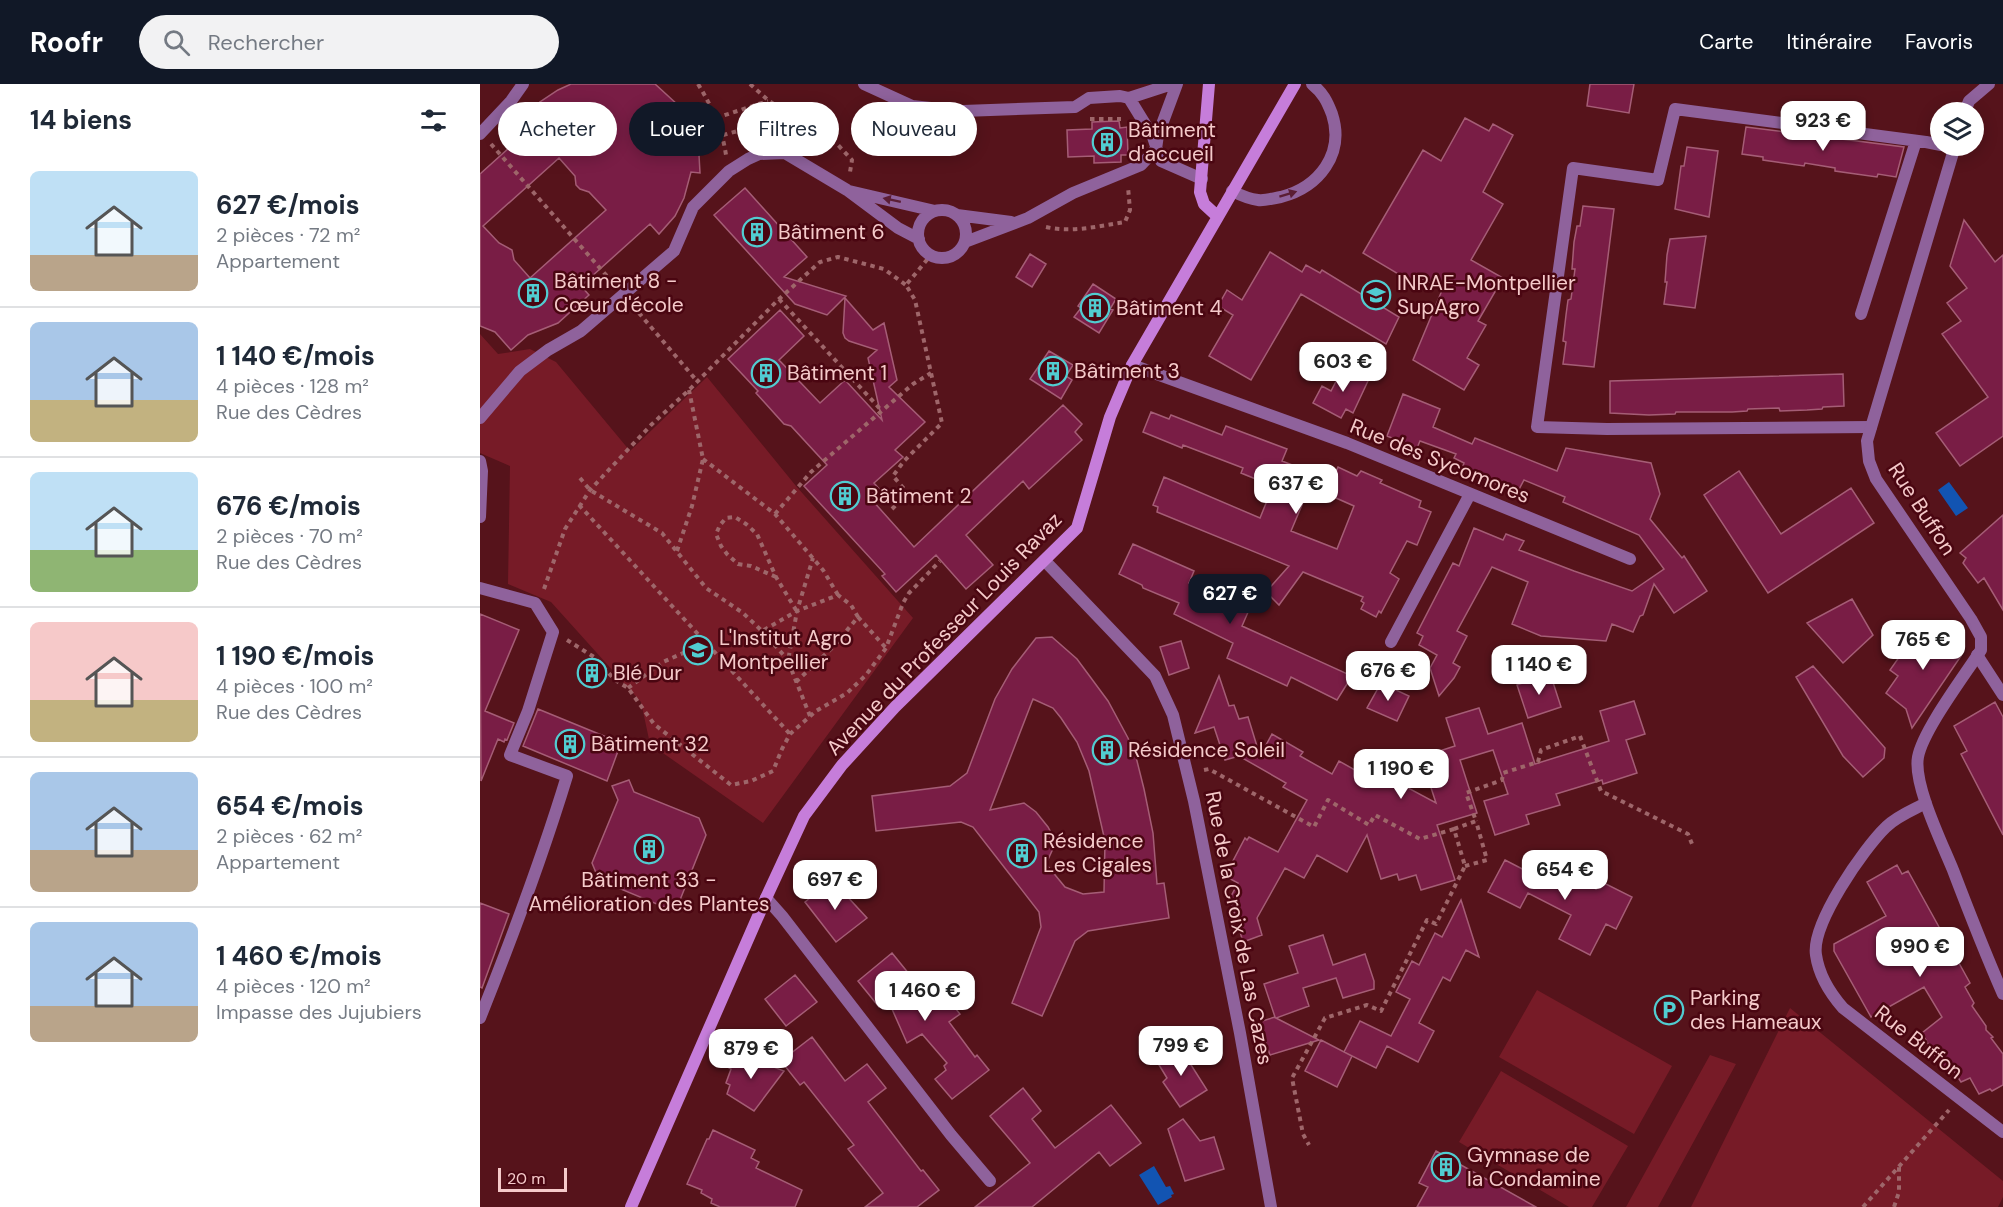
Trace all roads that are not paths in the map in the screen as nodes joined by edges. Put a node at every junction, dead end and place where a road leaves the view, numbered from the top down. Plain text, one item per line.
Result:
1 (523, 84) edge
2 (864, 84) edge
3 (1172, 84) edge
4 (1177, 84) edge
5 (1209, 84) edge
6 (1295, 84) edge
7 (1312, 84) edge
8 (1989, 84) edge
9 (1129, 98) junction
10 (1969, 102) edge
11 (481, 134) edge
12 (1916, 141) junction
13 (1930, 143) edge
14 (1156, 149) junction
15 (1945, 156) edge
16 (1202, 179) junction
17 (847, 190) junction
18 (1232, 191) junction
19 (935, 211) junction
20 (957, 215) junction
21 (1217, 216) junction
22 (1016, 222) junction
23 (919, 238) junction
24 (965, 242) junction
25 (1861, 314) dead end
26 (1132, 365) junction
27 (480, 418) edge
28 (1871, 427) junction
29 (480, 461) edge
30 (1470, 494) junction
31 (480, 517) edge
32 (1630, 559) dead end
33 (1045, 561) junction
34 (480, 588) edge
35 (1391, 642) dead end
36 (1977, 655) junction
37 (2003, 695) edge
38 (1926, 803) junction
39 (766, 898) junction
40 (2003, 994) edge
41 (480, 1018) edge
42 (2003, 1132) edge
43 (990, 1181) dead end
44 (631, 1207) edge
45 (1271, 1207) edge

1 - 11 street
2 - 9 street
3 - 9 street
4 - 14 street
5 - 16 street
6 - 18 street, Avenue du Professeur Louis Ravaz
18 -> 7 street
8 - 10 street
9 - 14 street
12 - 13 street
12 - 25 street
12 - 28 street
14 - 16 street
14 - 22 street
15 - 28 street, Rue Buffon
16 - 21 street
19 -> 17 street
17 - 23 street
17 - 27 street
18 - 21 street, Avenue du Professeur Louis Ravaz
19 - 20 street
19 - 23 street
20 - 22 street
20 - 24 street
21 - 26 street, Avenue du Professeur Louis Ravaz
22 - 24 street
23 - 24 street
26 - 30 street, Rue des Sycomores
26 - 33 street, Avenue du Professeur Louis Ravaz
28 - 36 street, Rue Buffon
29 - 31 street
30 - 32 street, Rue des Sycomores
30 - 35 street
33 - 39 street, Avenue du Professeur Louis Ravaz
33 - 45 street, Rue de la Croix de Las Cazes
34 - 41 street
36 - 37 street
36 - 38 street
38 - 40 street
38 - 42 street, Rue Buffon
39 - 43 street
39 - 44 street, Avenue du Professeur Louis Ravaz

